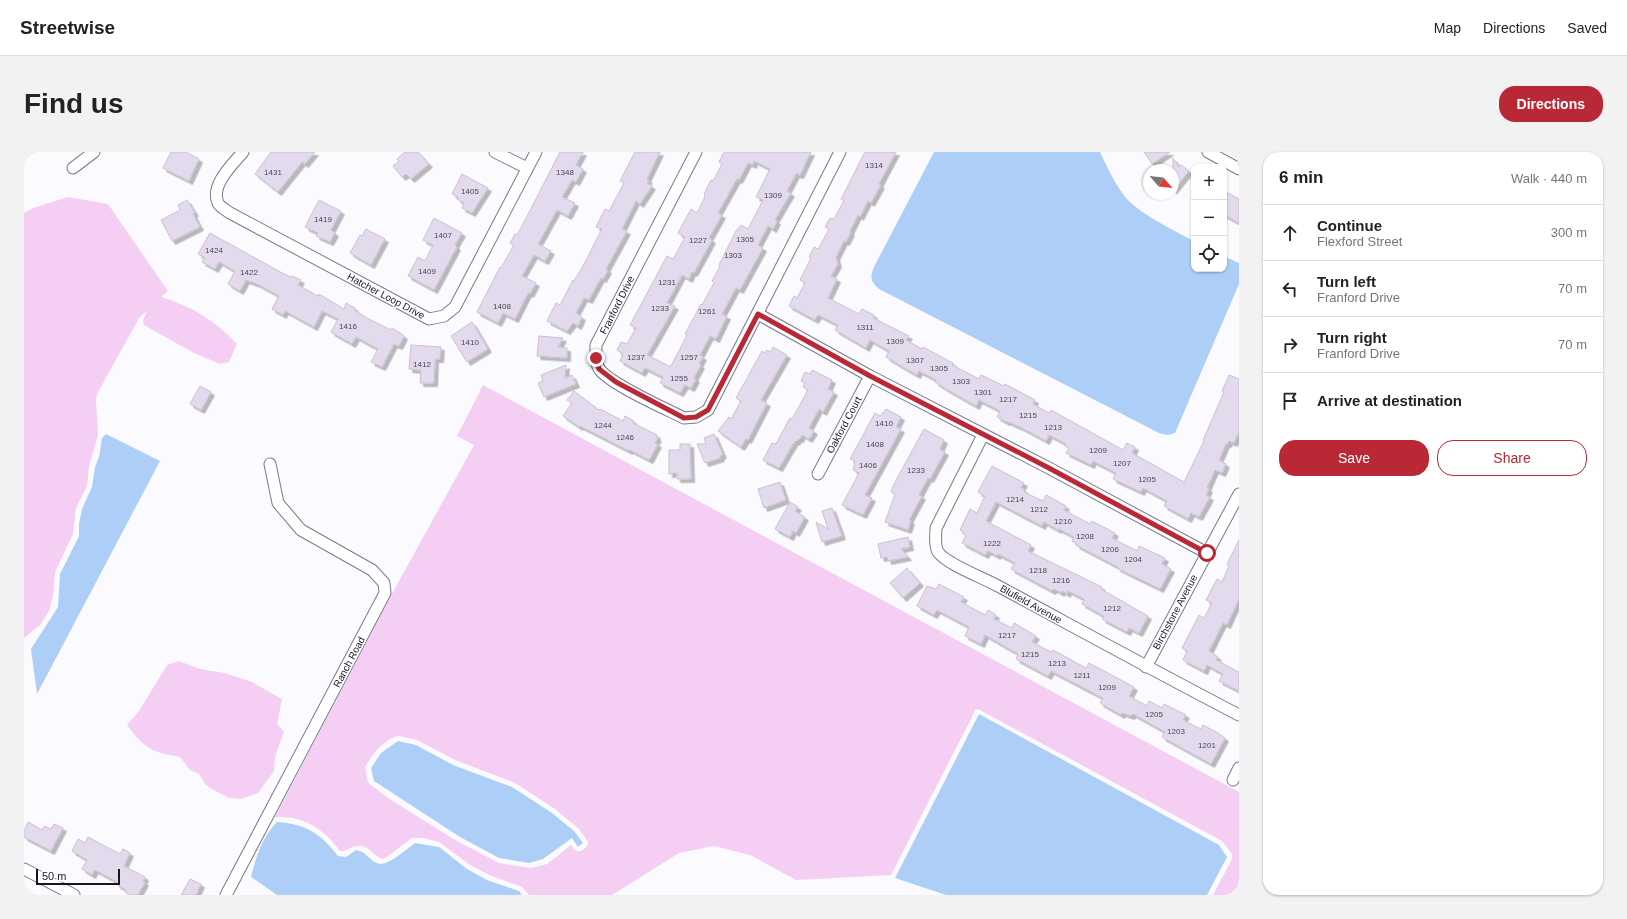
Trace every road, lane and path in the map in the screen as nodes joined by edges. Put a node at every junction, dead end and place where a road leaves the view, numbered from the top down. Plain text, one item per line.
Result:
1 (94, 152) edge
2 (243, 152) edge
3 (495, 152) edge
4 (536, 152) edge
5 (696, 152) edge
6 (840, 152) edge
7 (1208, 152) edge
8 (73, 168) dead end
9 (528, 168) junction
10 (1239, 169) edge
11 (758, 314) junction
12 (870, 376) junction
13 (983, 435) junction
14 (270, 464) dead end
15 (818, 474) dead end
16 (1239, 494) edge
17 (1207, 553) junction
18 (1146, 667) junction
19 (1239, 715) edge
20 (1239, 768) edge
21 (1233, 780) dead end
22 (24, 869) edge
23 (74, 895) edge
24 (226, 895) edge

1 - 8 street
2 - 9 street, Hatcher Loop Drive
3 - 9 street
4 - 9 street, Hatcher Loop Drive
5 - 11 street, Franford Drive
6 - 11 street, Franford Drive
7 - 10 street
11 - 12 street
12 - 13 street
12 - 15 street, Oakford Court
13 - 17 street
13 - 18 street, Blufield Avenue
14 - 24 street, Ranch Road
16 - 17 street, Birchstone Avenue
17 - 18 street, Birchstone Avenue
18 - 19 street, Blufield Avenue
20 - 21 street
22 - 23 street

